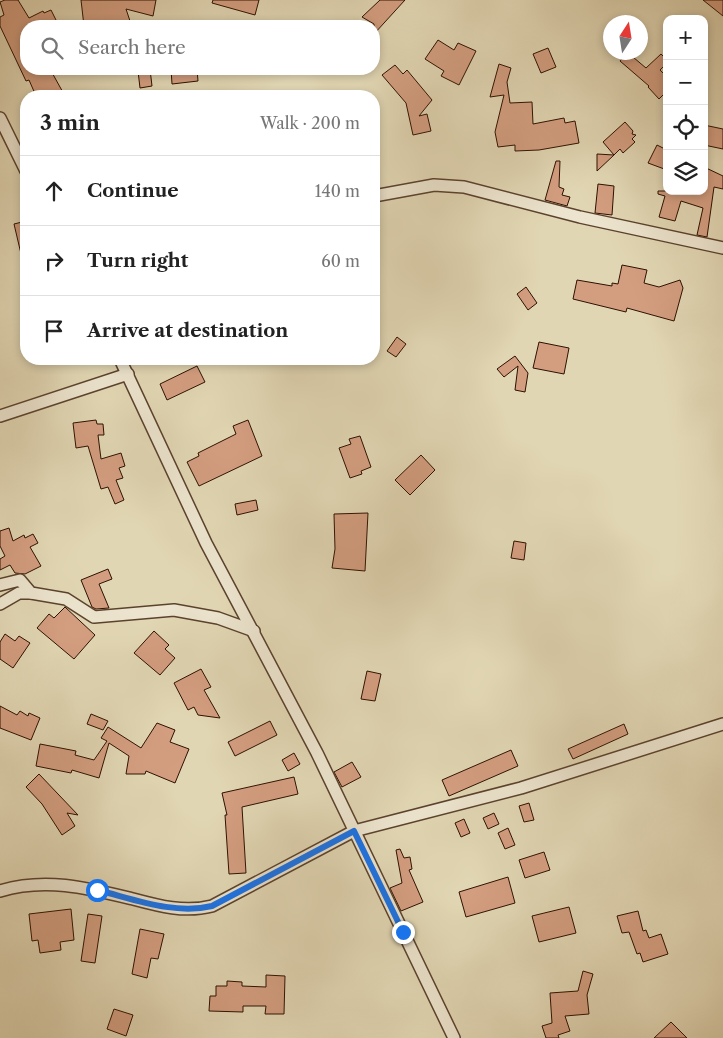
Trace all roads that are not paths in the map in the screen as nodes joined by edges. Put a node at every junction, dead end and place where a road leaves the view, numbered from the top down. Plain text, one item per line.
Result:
1 (0, 118) edge
2 (20, 159) edge
3 (380, 195) edge
4 (723, 248) edge
5 (123, 365) edge
6 (128, 374) junction
7 (0, 416) edge
8 (0, 585) edge
9 (31, 593) junction
10 (0, 604) edge
11 (254, 631) junction
12 (723, 724) edge
13 (354, 831) junction
14 (0, 891) edge
15 (454, 1038) edge

1 - 2 street
3 - 4 street
5 - 6 street
6 - 7 street
6 - 11 street
8 - 9 street
9 - 10 street
9 - 11 street
11 - 13 street
12 - 13 street
13 - 14 street
13 - 15 street

